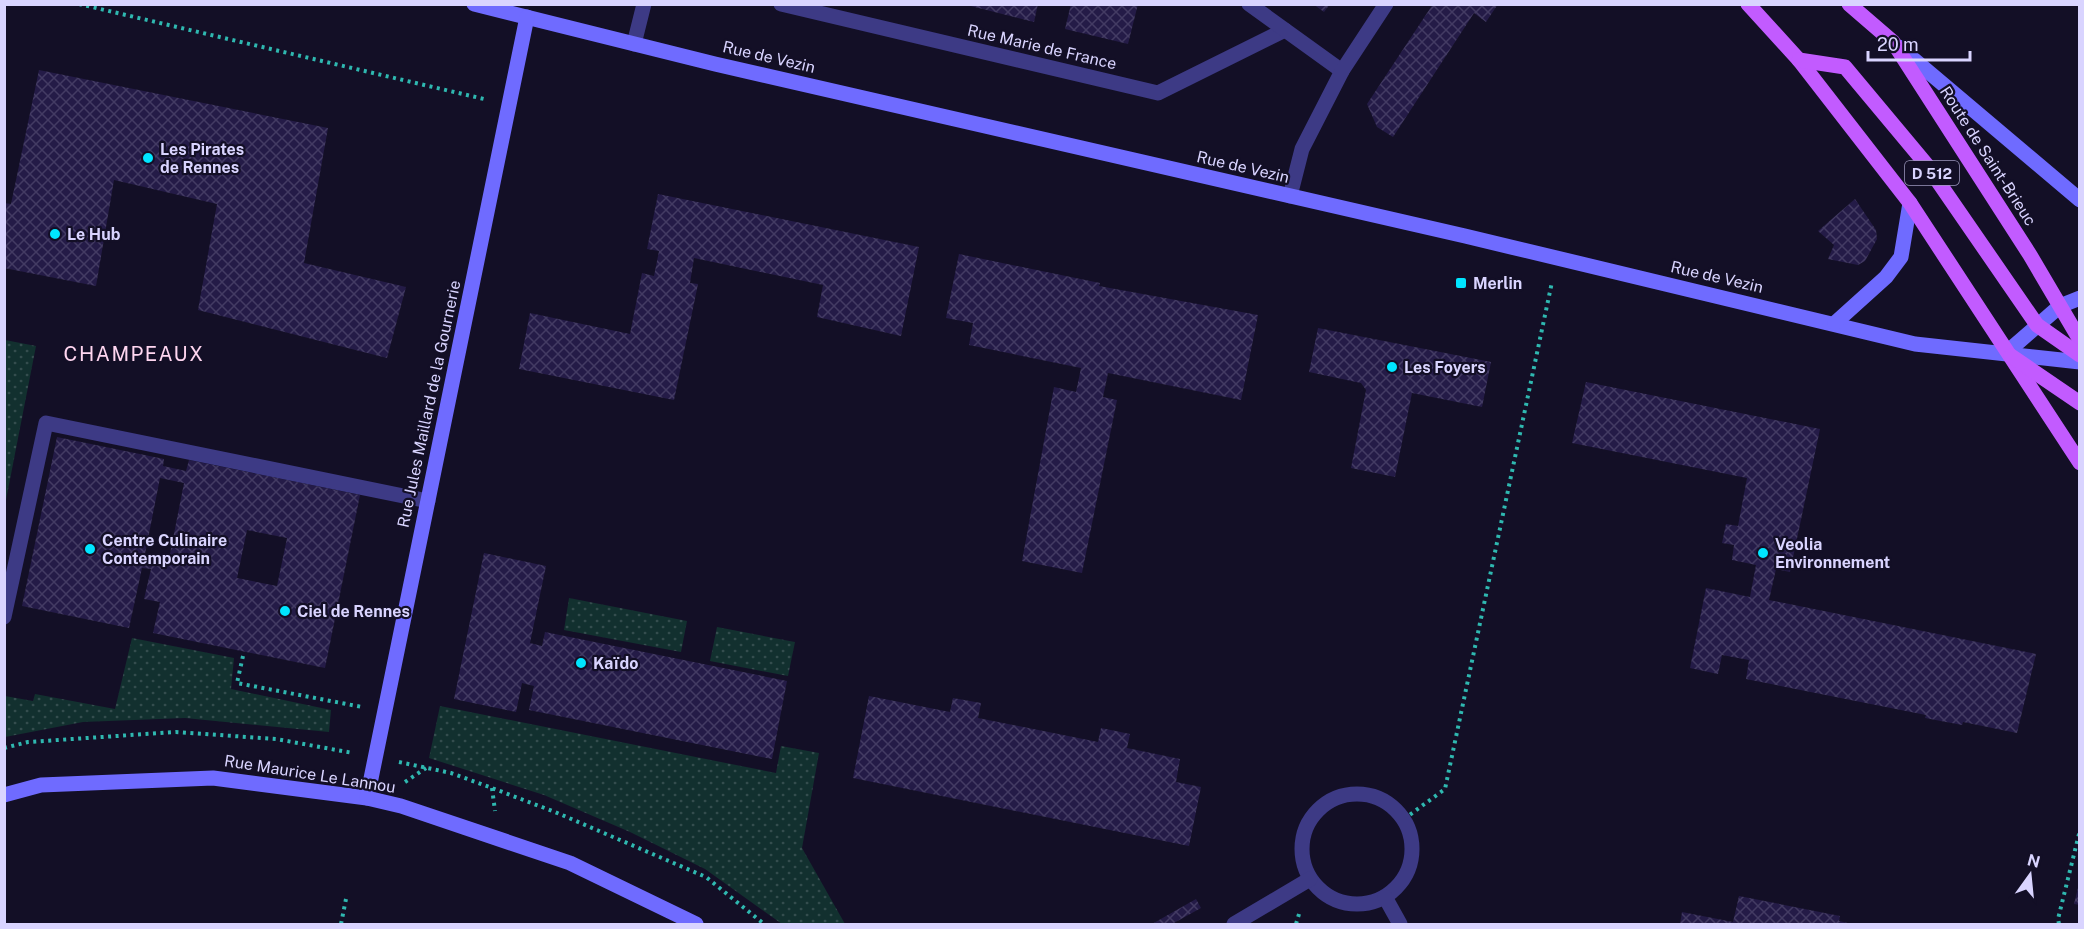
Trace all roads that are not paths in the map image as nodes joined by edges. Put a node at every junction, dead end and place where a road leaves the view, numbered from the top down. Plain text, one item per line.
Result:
1 (474, 4) edge
2 (644, 4) edge
3 (781, 4) edge
4 (1249, 4) edge
5 (1386, 4) edge
6 (1748, 4) edge
7 (1849, 4) edge
8 (526, 17) junction
9 (1285, 30) junction
10 (1893, 42) junction
11 (634, 44) junction
12 (1799, 60) junction
13 (1342, 71) junction
14 (1290, 196) junction
15 (2079, 200) edge
16 (1910, 203) junction
17 (2079, 298) edge
18 (2060, 306) junction
19 (1835, 323) junction
20 (2037, 325) junction
21 (2079, 340) edge
22 (2006, 353) junction
23 (2079, 355) edge
24 (2079, 363) edge
25 (2079, 403) edge
26 (2079, 463) edge
27 (428, 501) junction
28 (4, 618) edge
29 (4, 795) edge
30 (367, 798) junction
31 (1310, 879) junction
32 (1385, 897) junction
33 (696, 924) edge
34 (1234, 924) edge
35 (1400, 924) edge

1 - 8 main road, Rue de Vezin
2 - 11 street
3 - 9 street, Rue Marie de France
4 - 9 street
5 - 13 street
6 - 12 main road, D 512
7 - 10 main road, Route de Saint-Brieuc / D 512
8 - 11 main road, Rue de Vezin
8 - 27 main road, Rue Jules Maillard de la Gournerie
9 - 13 street
10 - 15 main road
10 - 18 main road, Route de Saint-Brieuc / D 512
11 - 14 main road, Rue de Vezin
12 - 16 main road, D 512
12 - 20 main road, D 512
13 - 14 street
14 - 19 main road, Rue de Vezin
16 - 19 main road
16 - 22 main road, D 512
17 - 18 main road
18 - 20 main road
18 - 21 main road, Route de Saint-Brieuc / D 512
19 - 22 main road, Rue de Vezin
20 - 22 main road
20 - 23 main road, D 512
22 - 24 main road, Rue de Vezin
22 - 25 main road
22 - 26 main road
27 - 28 street
27 - 30 main road, Rue Jules Maillard de la Gournerie
29 - 30 main road, Rue Maurice Le Lannou
30 - 33 main road, Rue Maurice Le Lannou
31 - 32 street
31 - 32 street
31 - 34 street
32 - 35 street

